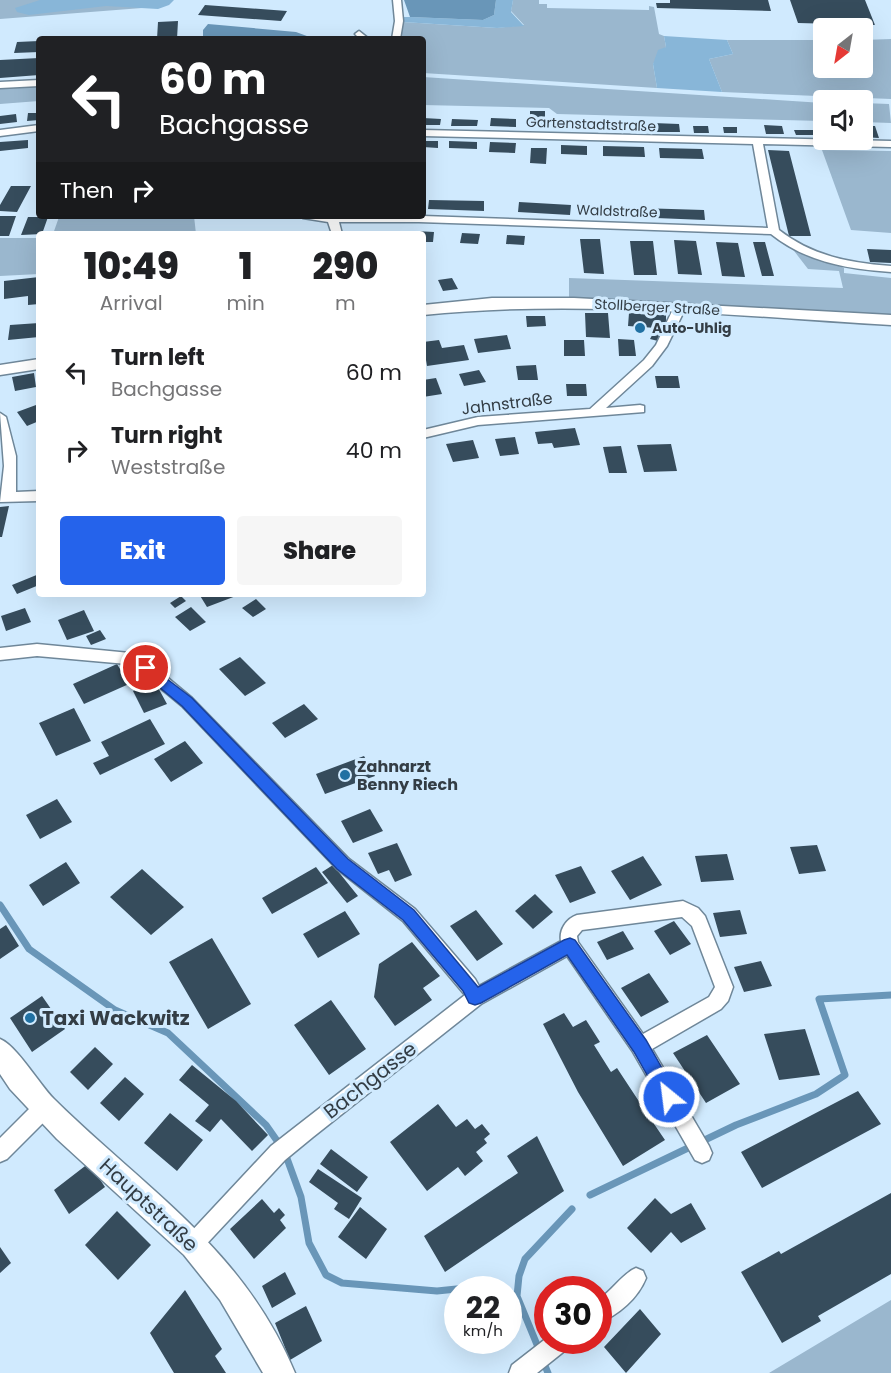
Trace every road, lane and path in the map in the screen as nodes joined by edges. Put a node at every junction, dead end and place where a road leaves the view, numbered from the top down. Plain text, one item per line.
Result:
1 (397, 0) edge
2 (396, 36) edge
3 (36, 83) edge
4 (0, 85) edge
5 (36, 129) edge
6 (0, 133) edge
7 (426, 133) edge
8 (758, 143) junction
9 (891, 144) edge
10 (333, 219) joint
11 (336, 231) edge
12 (774, 231) junction
13 (891, 269) edge
14 (680, 307) junction
15 (426, 310) edge
16 (891, 320) edge
17 (36, 364) edge
18 (0, 370) edge
19 (640, 409) dead end
20 (595, 411) junction
21 (0, 417) edge
22 (426, 433) edge
23 (36, 496) edge
24 (4, 497) edge
25 (0, 654) edge
26 (570, 945) junction
27 (475, 998) junction
28 (640, 1046) junction
29 (0, 1052) edge
30 (44, 1108) junction
31 (0, 1152) edge
32 (702, 1153) dead end
33 (193, 1244) junction
34 (636, 1278) dead end
35 (612, 1304) edge
36 (280, 1373) edge

1 - 2 street
3 - 4 street
5 - 6 street
7 - 8 street, Gartenstadtstraße
8 - 9 street, Gartenstadtstraße
8 - 12 street
10 - 11 street
10 - 12 street, Waldstraße
12 - 13 street
14 - 15 main road, Stollberger Straße
14 - 16 main road, Stollberger Straße
14 - 20 street
17 - 18 main road
19 - 20 street, Jahnstraße
20 - 22 street, Jahnstraße
21 - 24 street
23 - 24 street
25 - 27 street
26 - 27 street, Bachgasse
26 - 28 street
26 - 28 street
27 - 33 street, Bachgasse
28 - 32 street
29 - 30 main road, Hauptstraße
30 - 31 street
30 - 33 main road, Hauptstraße
33 - 36 main road, Hauptstraße
34 - 35 street

